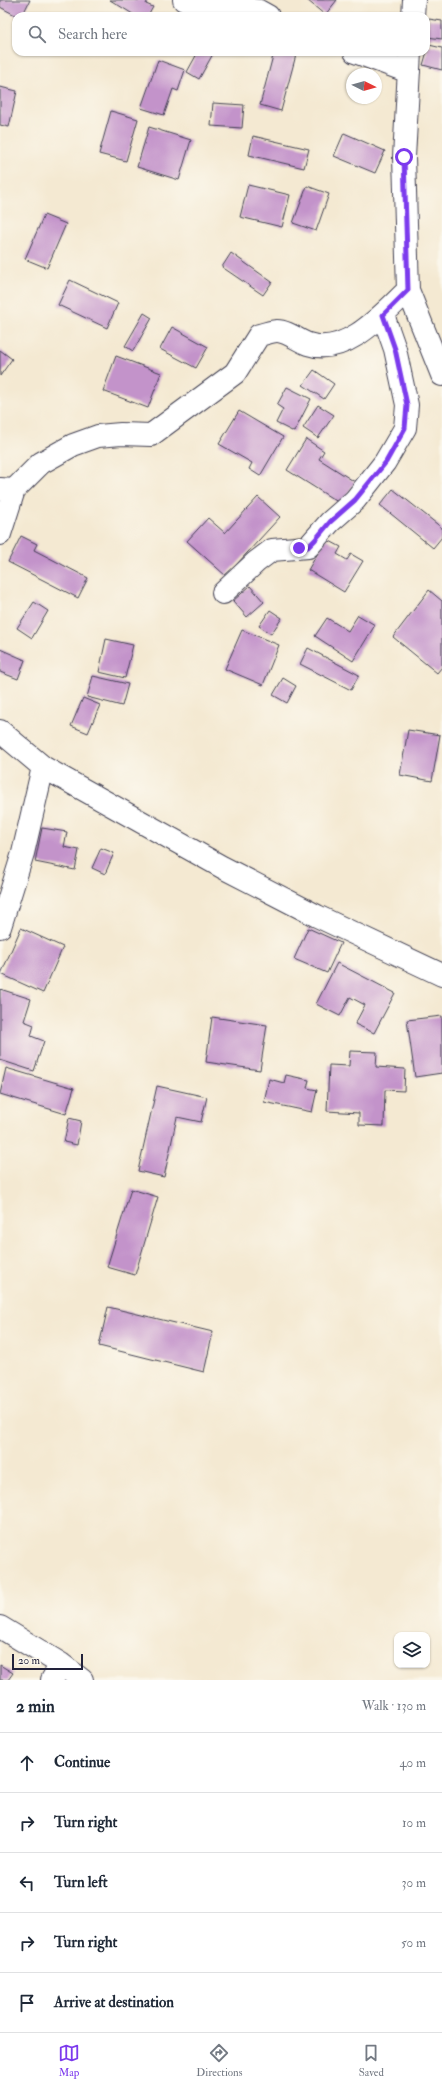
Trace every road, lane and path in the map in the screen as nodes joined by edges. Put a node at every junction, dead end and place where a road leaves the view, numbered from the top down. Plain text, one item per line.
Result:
1 (184, 0) edge
2 (414, 0) edge
3 (261, 12) edge
4 (413, 12) edge
5 (377, 56) edge
6 (410, 62) edge
7 (408, 290) junction
8 (383, 315) junction
9 (442, 375) edge
10 (7, 490) edge
11 (0, 534) edge
12 (223, 592) dead end
13 (0, 731) edge
14 (43, 767) junction
15 (0, 927) edge
16 (442, 975) edge
17 (0, 1627) edge
18 (57, 1672) edge
19 (82, 1680) edge

1 - 3 street
2 - 4 street
5 - 6 street
6 - 7 street
7 - 8 street
7 - 9 street
8 - 10 street
8 - 12 street
10 - 11 street
13 - 14 street
14 - 15 street
14 - 16 street
17 - 18 street
18 - 19 street

